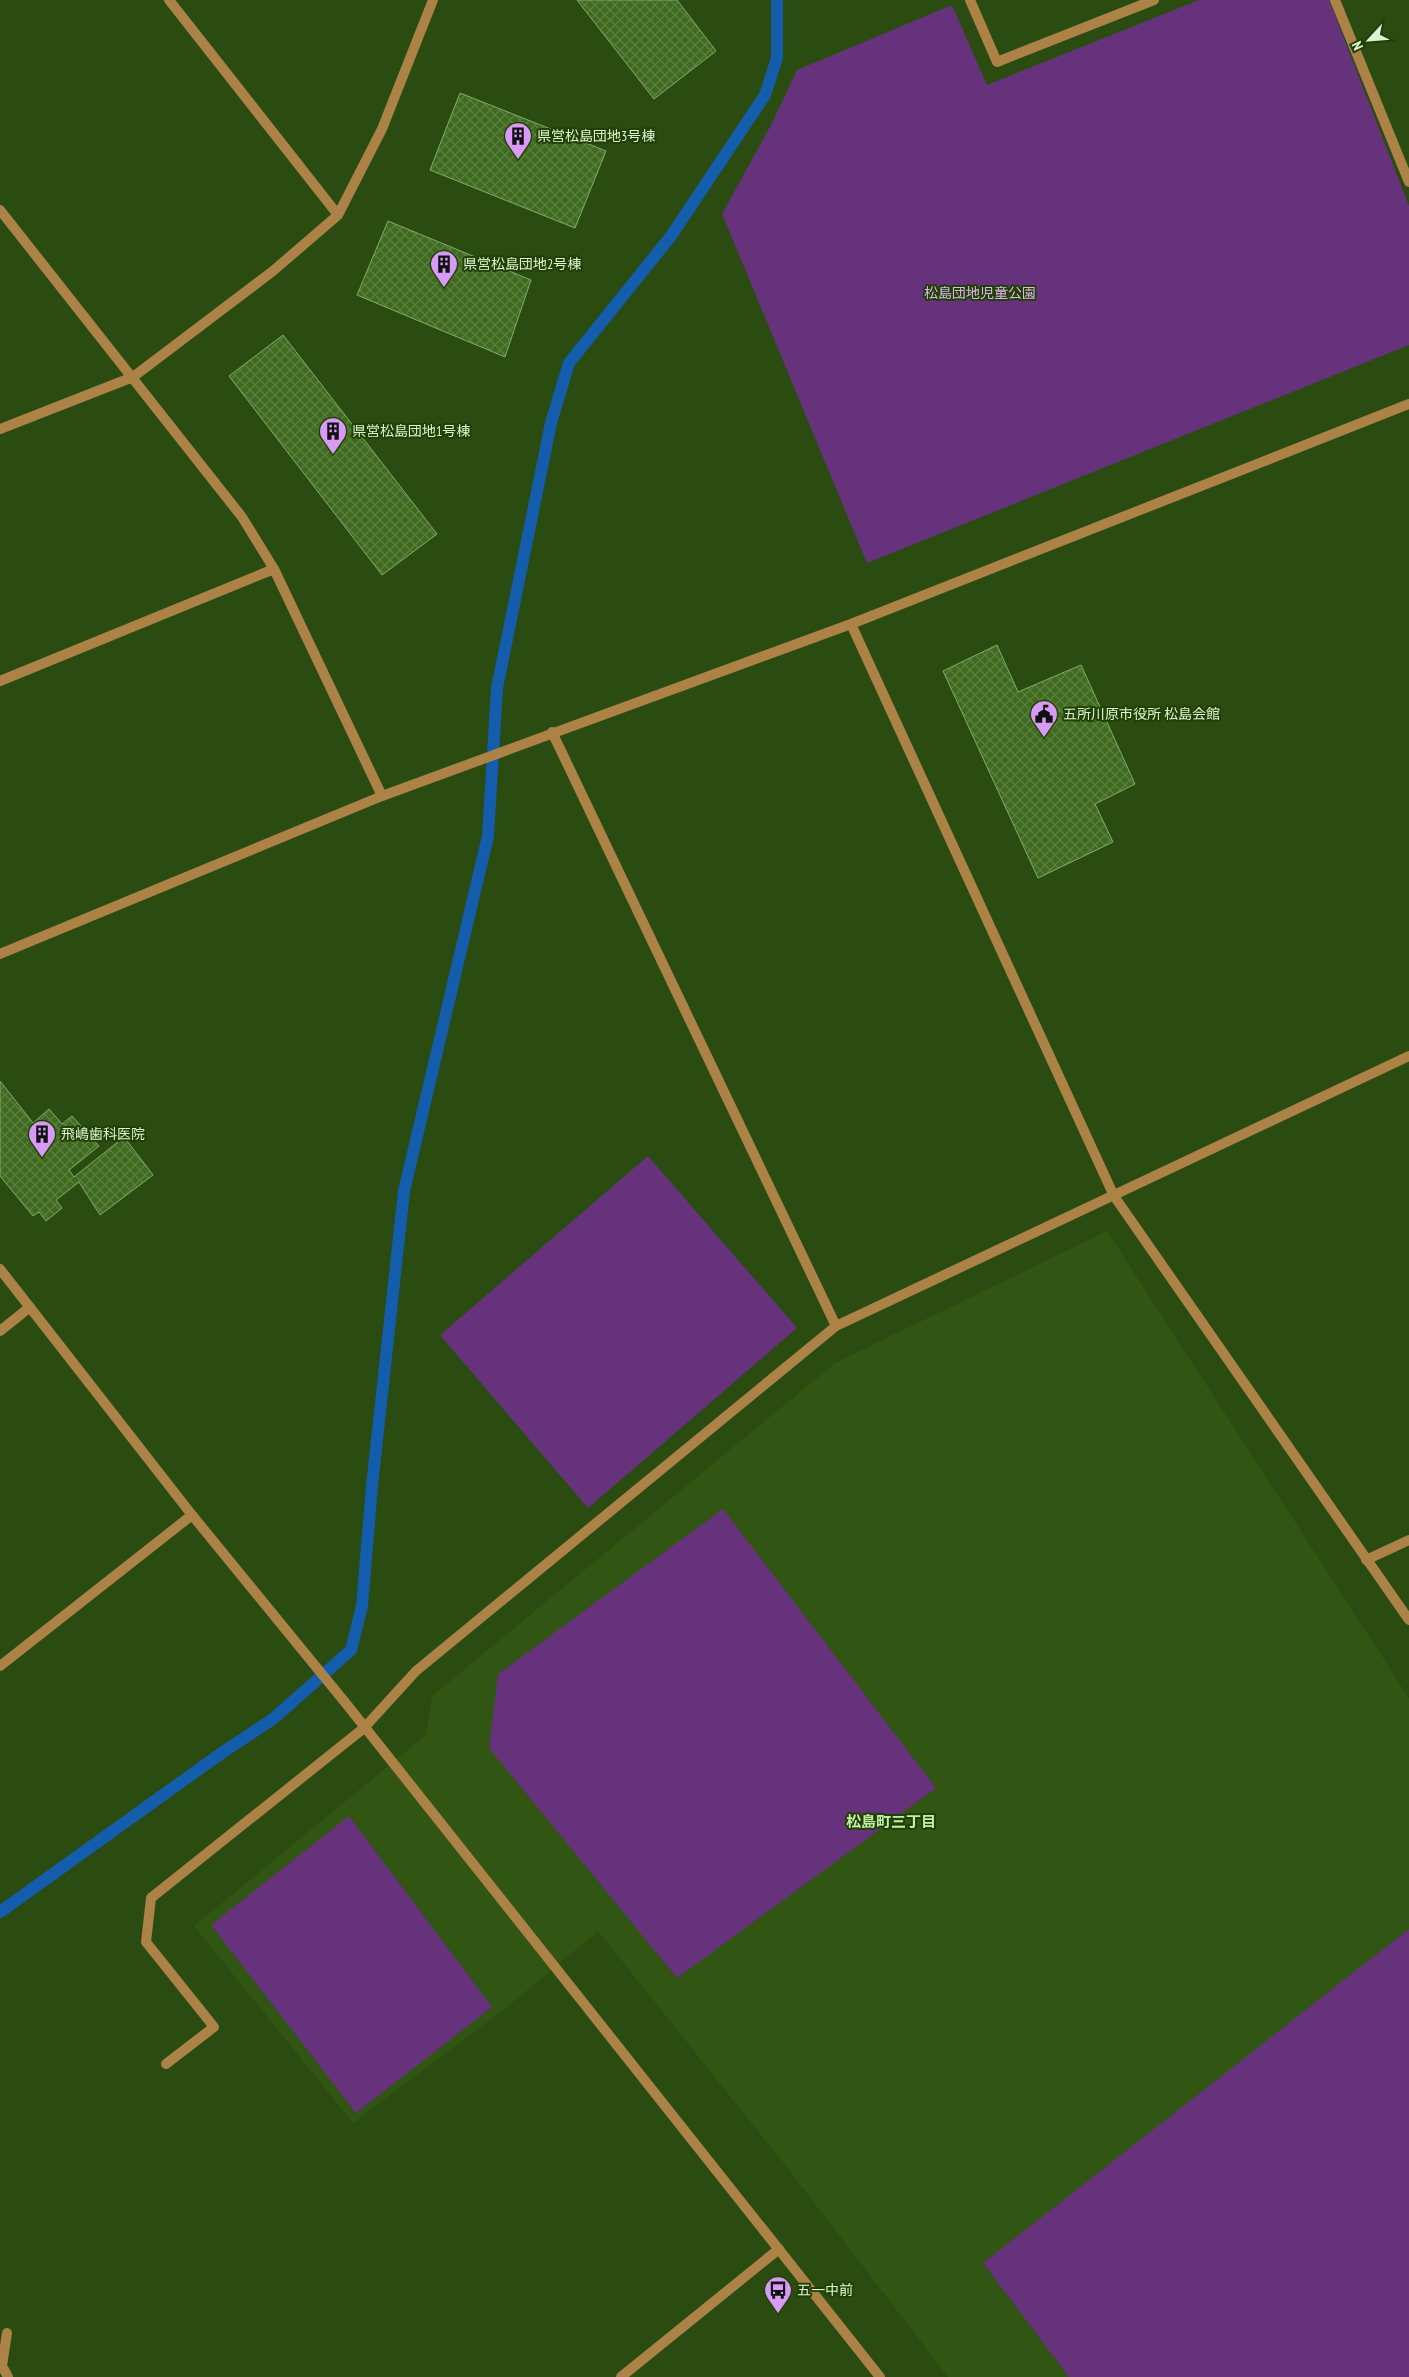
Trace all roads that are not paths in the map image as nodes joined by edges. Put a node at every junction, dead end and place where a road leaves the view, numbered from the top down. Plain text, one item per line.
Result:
1 (169, 0) edge
2 (433, 0) edge
3 (970, 0) edge
4 (1154, 0) edge
5 (1335, 0) edge
6 (1409, 182) edge
7 (0, 210) edge
8 (338, 215) junction
9 (133, 377) junction
10 (1409, 404) edge
11 (0, 429) edge
12 (274, 569) junction
13 (851, 624) junction
14 (0, 681) edge
15 (552, 732) junction
16 (382, 796) junction
17 (0, 954) edge
18 (1409, 1056) edge
19 (1114, 1196) junction
20 (0, 1268) edge
21 (30, 1308) junction
22 (836, 1326) junction
23 (0, 1332) edge
24 (192, 1515) junction
25 (1409, 1540) edge
26 (1366, 1560) junction
27 (1409, 1620) edge
28 (0, 1666) edge
29 (364, 1728) junction
30 (166, 2064) dead end
31 (779, 2249) junction
32 (7, 2333) dead end
33 (8, 2377) edge
34 (621, 2377) edge
35 (880, 2377) edge

1 - 8 street
2 - 8 street
3 - 4 street
5 - 6 street
7 - 9 street
8 - 9 street
9 - 11 street
9 - 12 street
10 - 13 street
12 - 14 street
12 - 16 street
13 - 15 street
13 - 19 street
15 - 16 street
15 - 22 street
16 - 17 street
18 - 19 street
19 - 22 street
19 - 26 street
20 - 21 street
21 - 23 street
21 - 24 street
22 - 29 street
24 - 28 street
24 - 29 street
25 - 26 street
26 - 27 street
29 - 30 street
29 - 31 street
31 - 34 street
31 - 35 street
32 - 33 street

